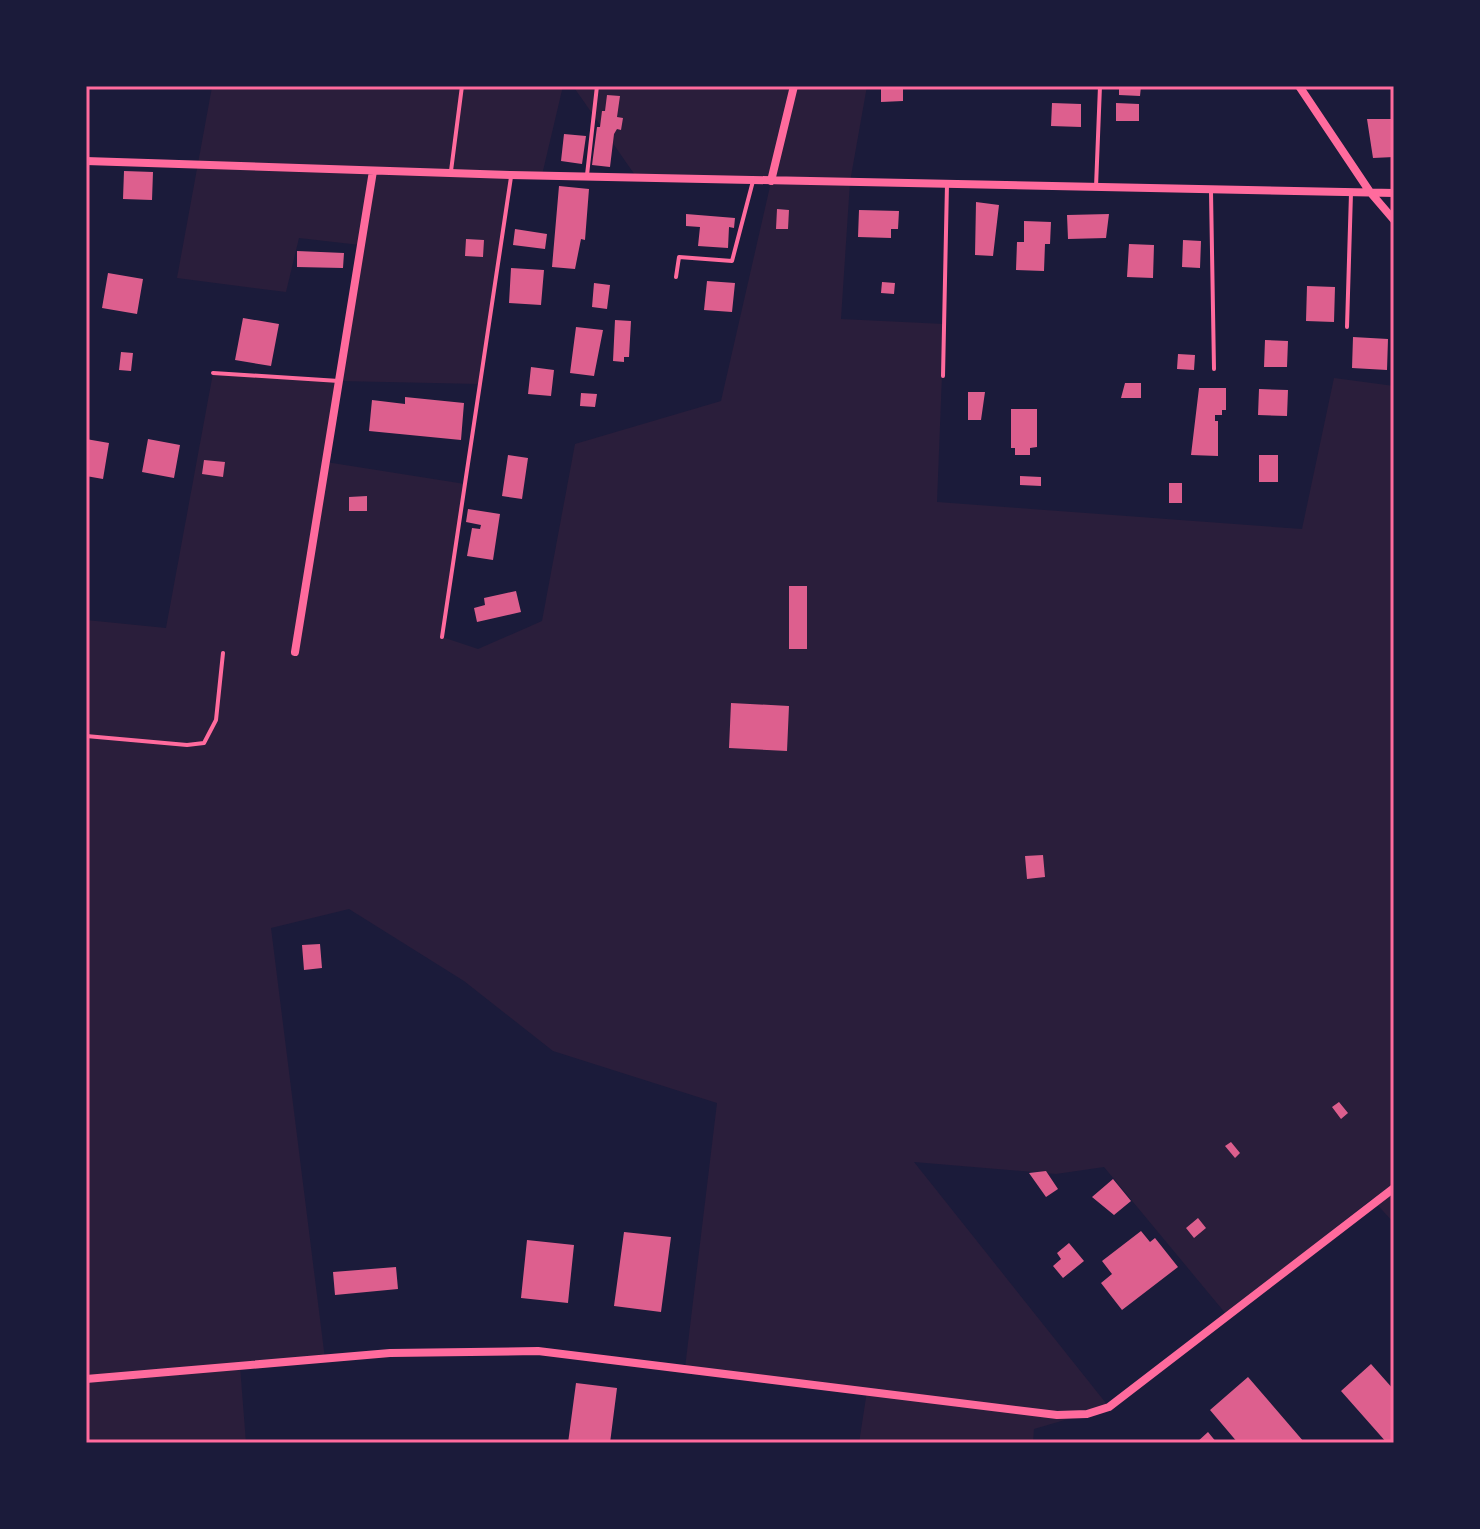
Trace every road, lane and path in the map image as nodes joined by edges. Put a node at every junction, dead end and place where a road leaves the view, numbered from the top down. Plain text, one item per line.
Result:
1 (462, 86) edge
2 (597, 86) edge
3 (794, 86) edge
4 (1100, 86) edge
5 (1299, 86) edge
6 (86, 161) edge
7 (373, 171) junction
8 (451, 173) junction
9 (511, 175) junction
10 (586, 176) junction
11 (753, 181) junction
12 (771, 181) junction
13 (947, 184) junction
14 (1096, 187) junction
15 (1211, 189) junction
16 (1351, 192) junction
17 (1370, 192) junction
18 (1394, 193) edge
19 (1394, 220) edge
20 (676, 277) dead end
21 (1347, 327) dead end
22 (1214, 369) dead end
23 (213, 373) dead end
24 (943, 376) dead end
25 (339, 381) junction
26 (442, 637) dead end
27 (295, 652) dead end
28 (223, 653) dead end
29 (86, 736) edge
30 (1394, 1188) edge
31 (86, 1379) edge

1 - 8 lane
2 - 10 lane
3 - 12 street
4 - 14 lane
5 - 17 street
6 - 7 street
7 - 8 street
7 - 25 street
8 - 9 street
9 - 10 street
9 - 26 lane
10 - 11 street
11 - 12 street
11 - 20 lane
12 - 13 street
13 - 14 street
13 - 24 lane
14 - 15 street
15 - 16 street
15 - 22 lane
16 - 17 street
16 - 21 lane
17 - 18 street
17 - 19 street
23 - 25 lane
25 - 27 street
28 - 29 lane
30 - 31 street

